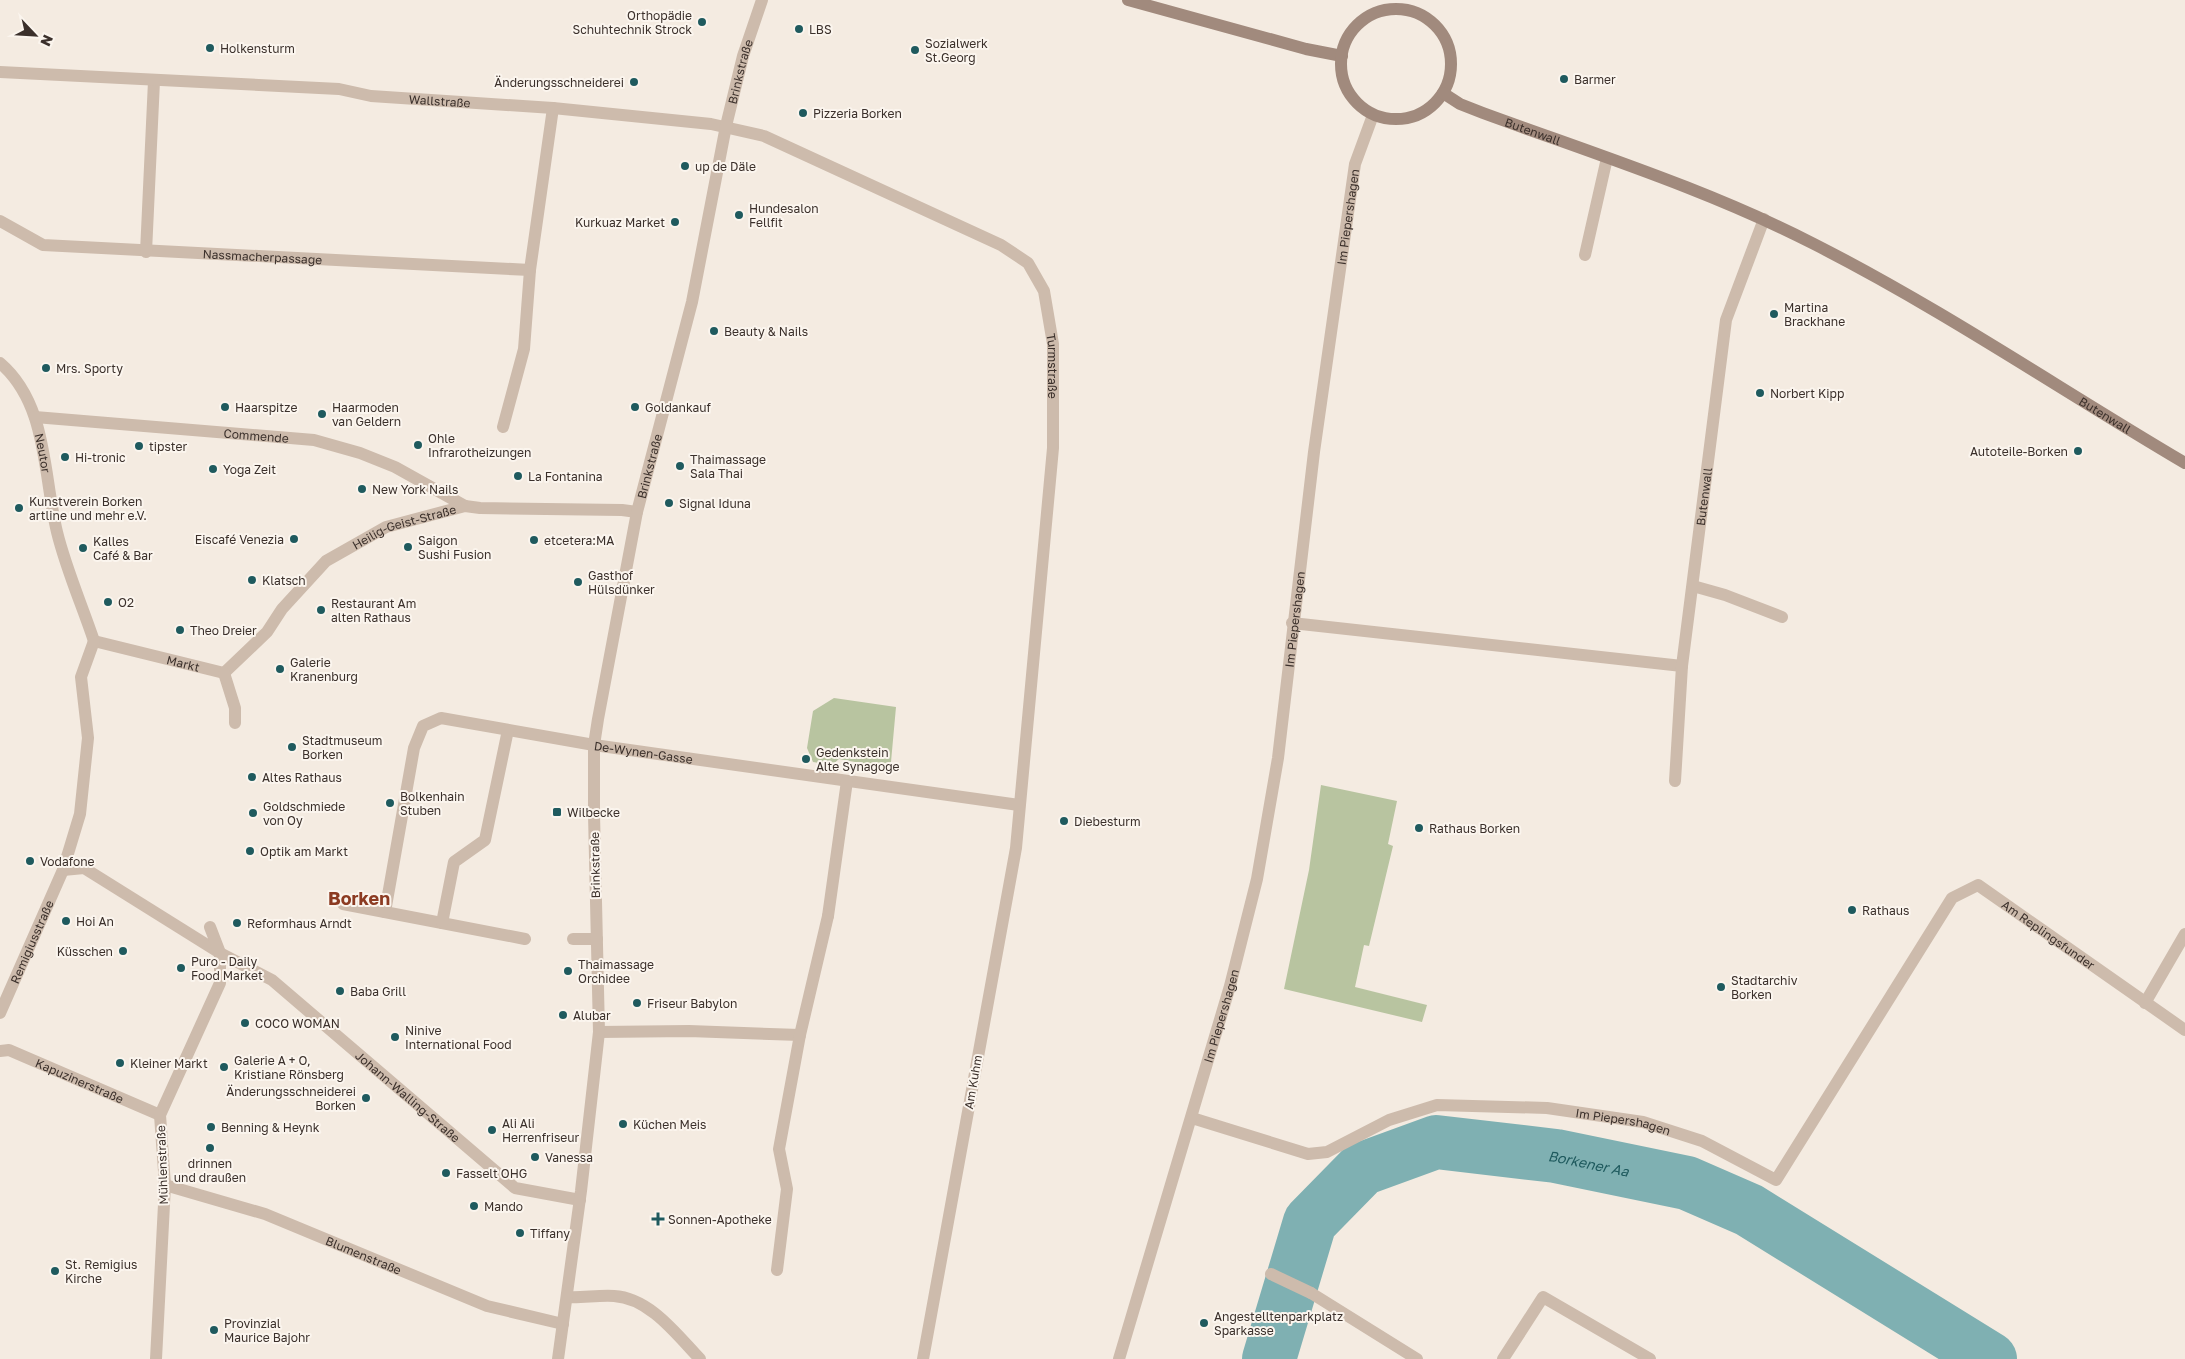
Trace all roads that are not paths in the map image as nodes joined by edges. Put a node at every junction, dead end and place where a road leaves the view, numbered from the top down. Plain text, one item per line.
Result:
1 (762, 0) edge
2 (1128, 0) edge
3 (1158, 4) edge
4 (1399, 4) edge
5 (1342, 56) junction
6 (0, 72) edge
7 (154, 81) junction
8 (1443, 93) junction
9 (553, 108) junction
10 (1374, 115) junction
11 (726, 126) junction
12 (1607, 158) junction
13 (1764, 219) junction
14 (0, 221) edge
15 (146, 252) junction
16 (1585, 255) dead end
17 (530, 270) junction
18 (0, 363) edge
19 (35, 417) junction
20 (503, 427) dead end
21 (2185, 463) edge
22 (465, 506) junction
23 (637, 512) junction
24 (1692, 586) junction
25 (1782, 617) dead end
26 (1292, 623) junction
27 (94, 641) junction
28 (1682, 666) junction
29 (224, 673) junction
30 (235, 723) dead end
31 (508, 730) junction
32 (594, 745) junction
33 (847, 781) junction
34 (1675, 781) dead end
35 (1019, 805) junction
36 (63, 870) junction
37 (344, 904) dead end
38 (385, 912) junction
39 (442, 923) junction
40 (210, 927) dead end
41 (2185, 934) edge
42 (525, 939) dead end
43 (573, 939) dead end
44 (597, 939) junction
45 (1924, 942) joint
46 (220, 953) junction
47 (2144, 1003) junction
48 (0, 1014) edge
49 (2185, 1030) edge
50 (599, 1032) junction
51 (800, 1035) junction
52 (0, 1051) edge
53 (160, 1115) junction
54 (1192, 1118) junction
55 (165, 1185) junction
56 (580, 1200) junction
57 (776, 1270) dead end
58 (1271, 1274) dead end
59 (567, 1297) junction
60 (563, 1324) junction
61 (156, 1359) edge
62 (558, 1359) edge
63 (700, 1359) edge
64 (923, 1359) edge
65 (1119, 1359) edge
66 (1417, 1359) edge
67 (1503, 1359) edge
68 (1650, 1359) edge

1 - 11 street, Brinkstraße
2 - 3 main road
3 - 5 main road
4 - 5 main road
4 - 8 main road
5 - 10 main road
6 - 7 street, Wallstraße
7 - 9 street, Wallstraße
7 - 15 street
8 - 10 main road
8 - 12 main road, Butenwall
9 - 11 street, Wallstraße
9 - 17 street
10 - 26 street, Im Piepershagen
11 - 23 street, Brinkstraße
11 - 35 street, Turmstraße
12 - 13 main road, Butenwall
12 - 16 street
13 - 21 main road, Butenwall
13 - 24 street, Butenwall
14 - 15 street, Nassmacherpassage
15 - 17 street, Nassmacherpassage
17 - 20 street
18 - 19 street, Neutor
19 - 22 street, Commende
19 - 27 street, Neutor
22 - 23 street, Heilig-Geist-Straße
22 - 29 street, Heilig-Geist-Straße
23 - 32 street, Brinkstraße
24 - 25 street
24 - 28 street, Butenwall
26 - 28 street
26 - 54 street, Im Piepershagen
27 - 29 street, Markt
27 - 36 street, Remigiusstraße
28 - 34 street, Butenwall
29 - 30 street
31 - 32 street, De-Wynen-Gasse
31 - 38 street, De-Wynen-Gasse
31 - 39 street
32 - 33 street, De-Wynen-Gasse
32 - 44 street, Brinkstraße
33 - 35 street, De-Wynen-Gasse
33 - 51 street
35 - 64 street, Am Kuhm
36 - 46 street
36 - 48 street, Remigiusstraße
37 - 38 street
38 - 39 street
39 - 42 street
40 - 46 street
41 - 47 street
43 - 44 street
44 - 50 street, Brinkstraße
45 - 47 street, Am Replingsfunder
45 - 54 street, Im Piepershagen
46 - 53 street, Mühlenstraße
46 - 56 street, Johann-Walling-Straße
47 - 49 street, Am Replingsfunder
50 - 51 street
50 - 56 street, Brinkstraße
51 - 57 street
52 - 53 street, Kapuzinerstraße
53 - 55 street, Mühlenstraße
54 - 65 street, Im Piepershagen
55 - 60 street, Blumenstraße
55 - 61 street, Mühlenstraße
56 - 59 street, Brinkstraße
58 - 66 street
59 - 60 street
59 - 63 street
60 - 62 street
67 - 68 street

